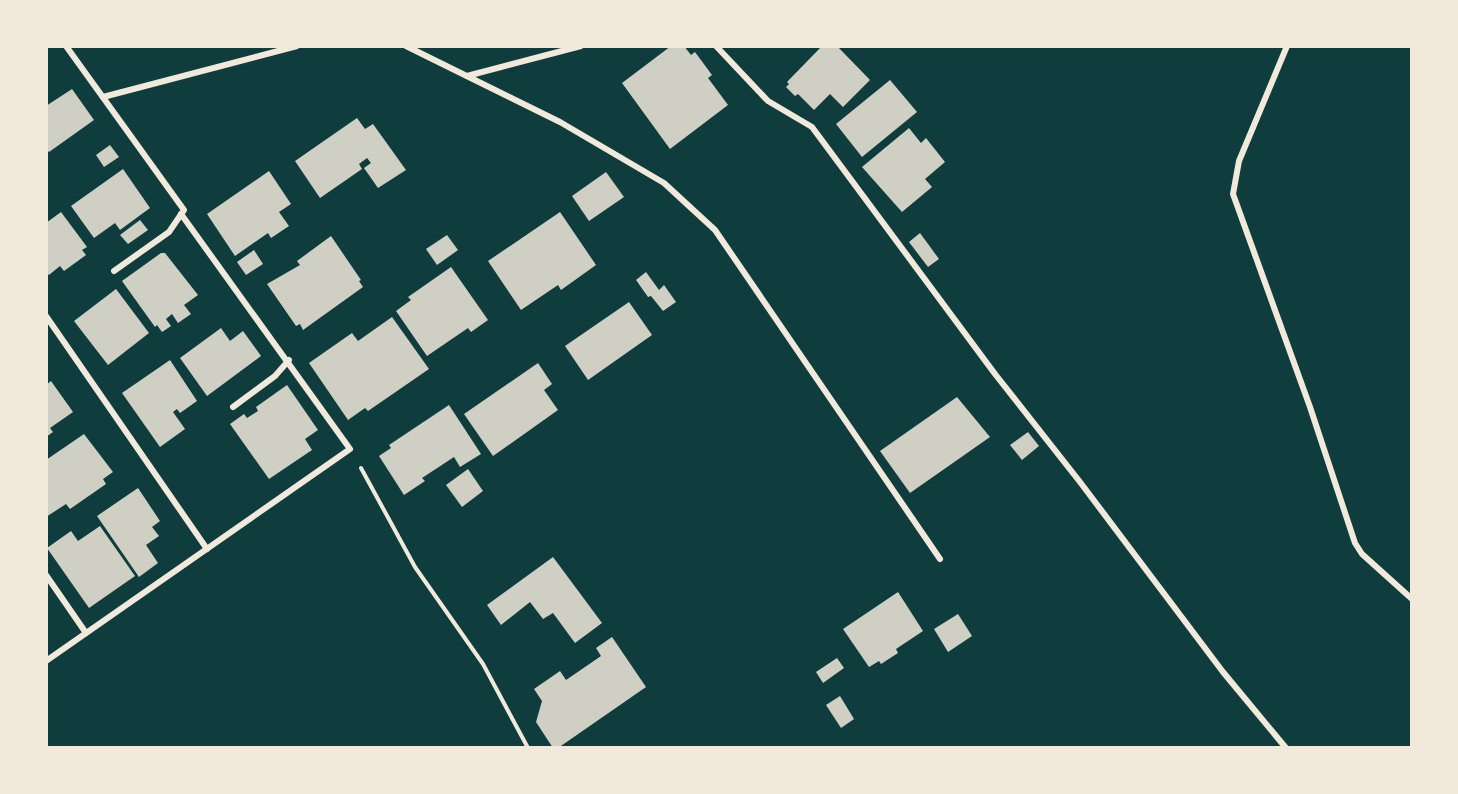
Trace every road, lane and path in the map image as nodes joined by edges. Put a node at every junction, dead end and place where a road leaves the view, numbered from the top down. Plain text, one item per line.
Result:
1 (66, 46) edge
2 (297, 46) edge
3 (406, 46) edge
4 (581, 46) edge
5 (716, 46) edge
6 (1287, 46) edge
7 (467, 76) junction
8 (103, 97) junction
9 (181, 214) junction
10 (114, 271) dead end
11 (46, 316) edge
12 (288, 360) junction
13 (233, 406) dead end
14 (350, 449) junction
15 (207, 549) junction
16 (940, 559) dead end
17 (46, 575) edge
18 (1412, 599) edge
19 (86, 633) junction
20 (46, 661) edge
21 (528, 747) edge
22 (1286, 747) edge

1 - 8 street
2 - 8 street
3 - 7 street
4 - 7 street
5 - 22 street
6 - 18 street
7 - 16 street
8 - 9 street
9 - 10 street
9 - 12 street
11 - 15 street
12 - 13 street
12 - 14 street
14 - 15 street
14 - 21 path
15 - 19 street
17 - 19 street
19 - 20 street

